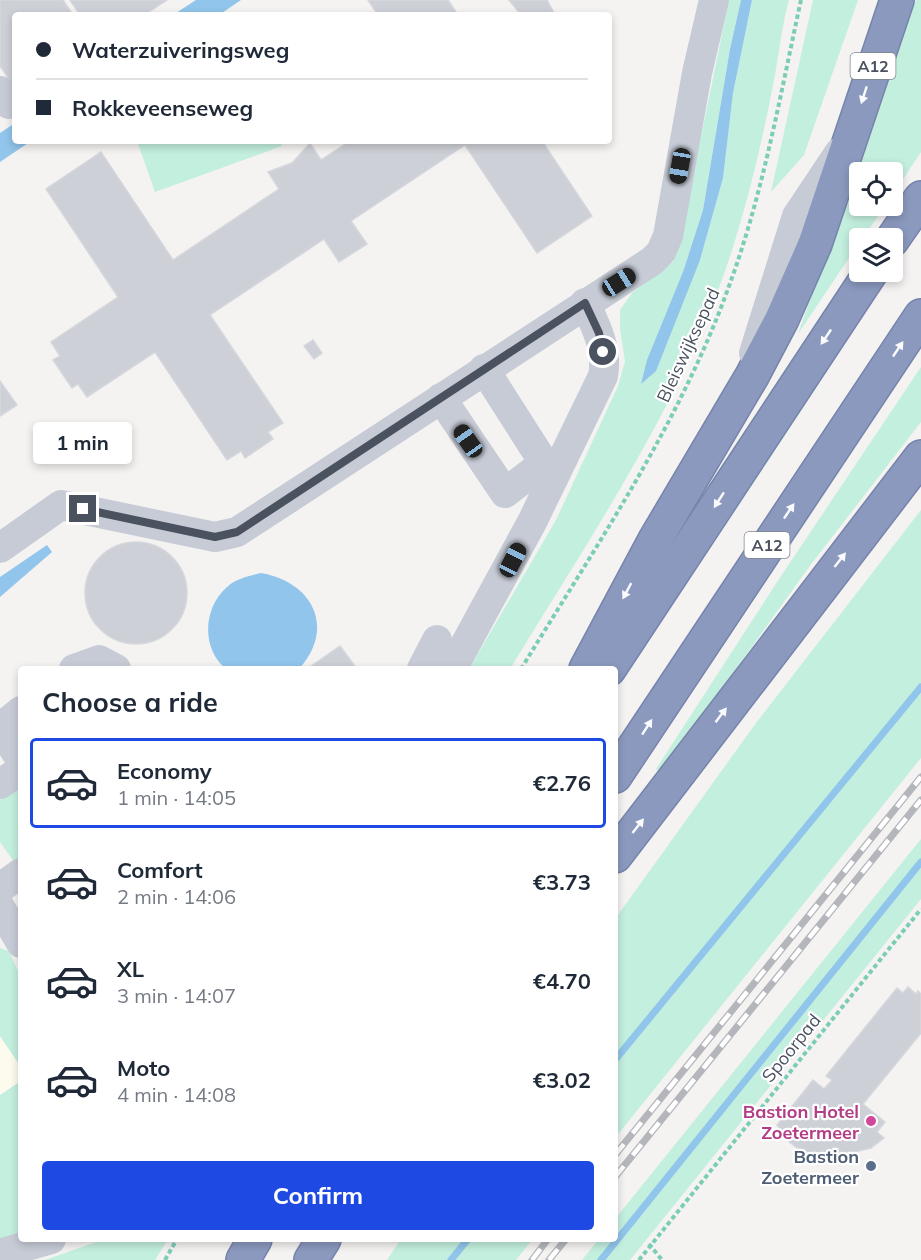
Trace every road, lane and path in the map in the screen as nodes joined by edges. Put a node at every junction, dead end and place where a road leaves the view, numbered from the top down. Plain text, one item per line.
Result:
1 (714, 0) edge
2 (801, 0) edge
3 (897, 0) edge
4 (921, 198) edge
5 (900, 228) edge
6 (864, 282) edge
7 (585, 303) junction
8 (921, 316) edge
9 (484, 369) junction
10 (441, 398) junction
11 (921, 457) edge
12 (0, 548) edge
13 (437, 639) dead end
14 (82, 666) edge
15 (114, 666) edge
16 (424, 666) edge
17 (454, 666) edge
18 (523, 666) edge
19 (588, 666) edge
20 (611, 666) edge
21 (18, 713) edge
22 (0, 728) edge
23 (18, 755) edge
24 (618, 771) edge
25 (18, 772) edge
26 (0, 784) edge
27 (618, 852) edge
28 (18, 875) edge
29 (0, 888) edge
30 (921, 909) edge
31 (41, 1242) edge
32 (175, 1242) edge
33 (253, 1242) edge
34 (322, 1242) edge
35 (650, 1244) junction
36 (0, 1254) edge
37 (165, 1260) edge
38 (243, 1260) edge
39 (311, 1260) edge
40 (639, 1260) edge
41 (662, 1260) edge

1 - 7 street
2 - 18 path, Bleiswijksepad
3 -> 19 highway, A12
4 - 5 highway
6 -> 20 highway
7 - 9 street
7 - 17 street
24 -> 8 highway, A12
9 - 10 street
9 - 10 street
10 - 12 street
27 -> 11 highway
13 - 16 street
14 - 15 street
21 - 22 street
22 - 23 street
25 - 26 street
28 - 29 street
30 - 35 path, Spoorpad
31 - 36 street
32 - 37 path
33 - 38 highway
34 - 39 highway
35 - 40 path, Spoorpad
35 - 41 path

